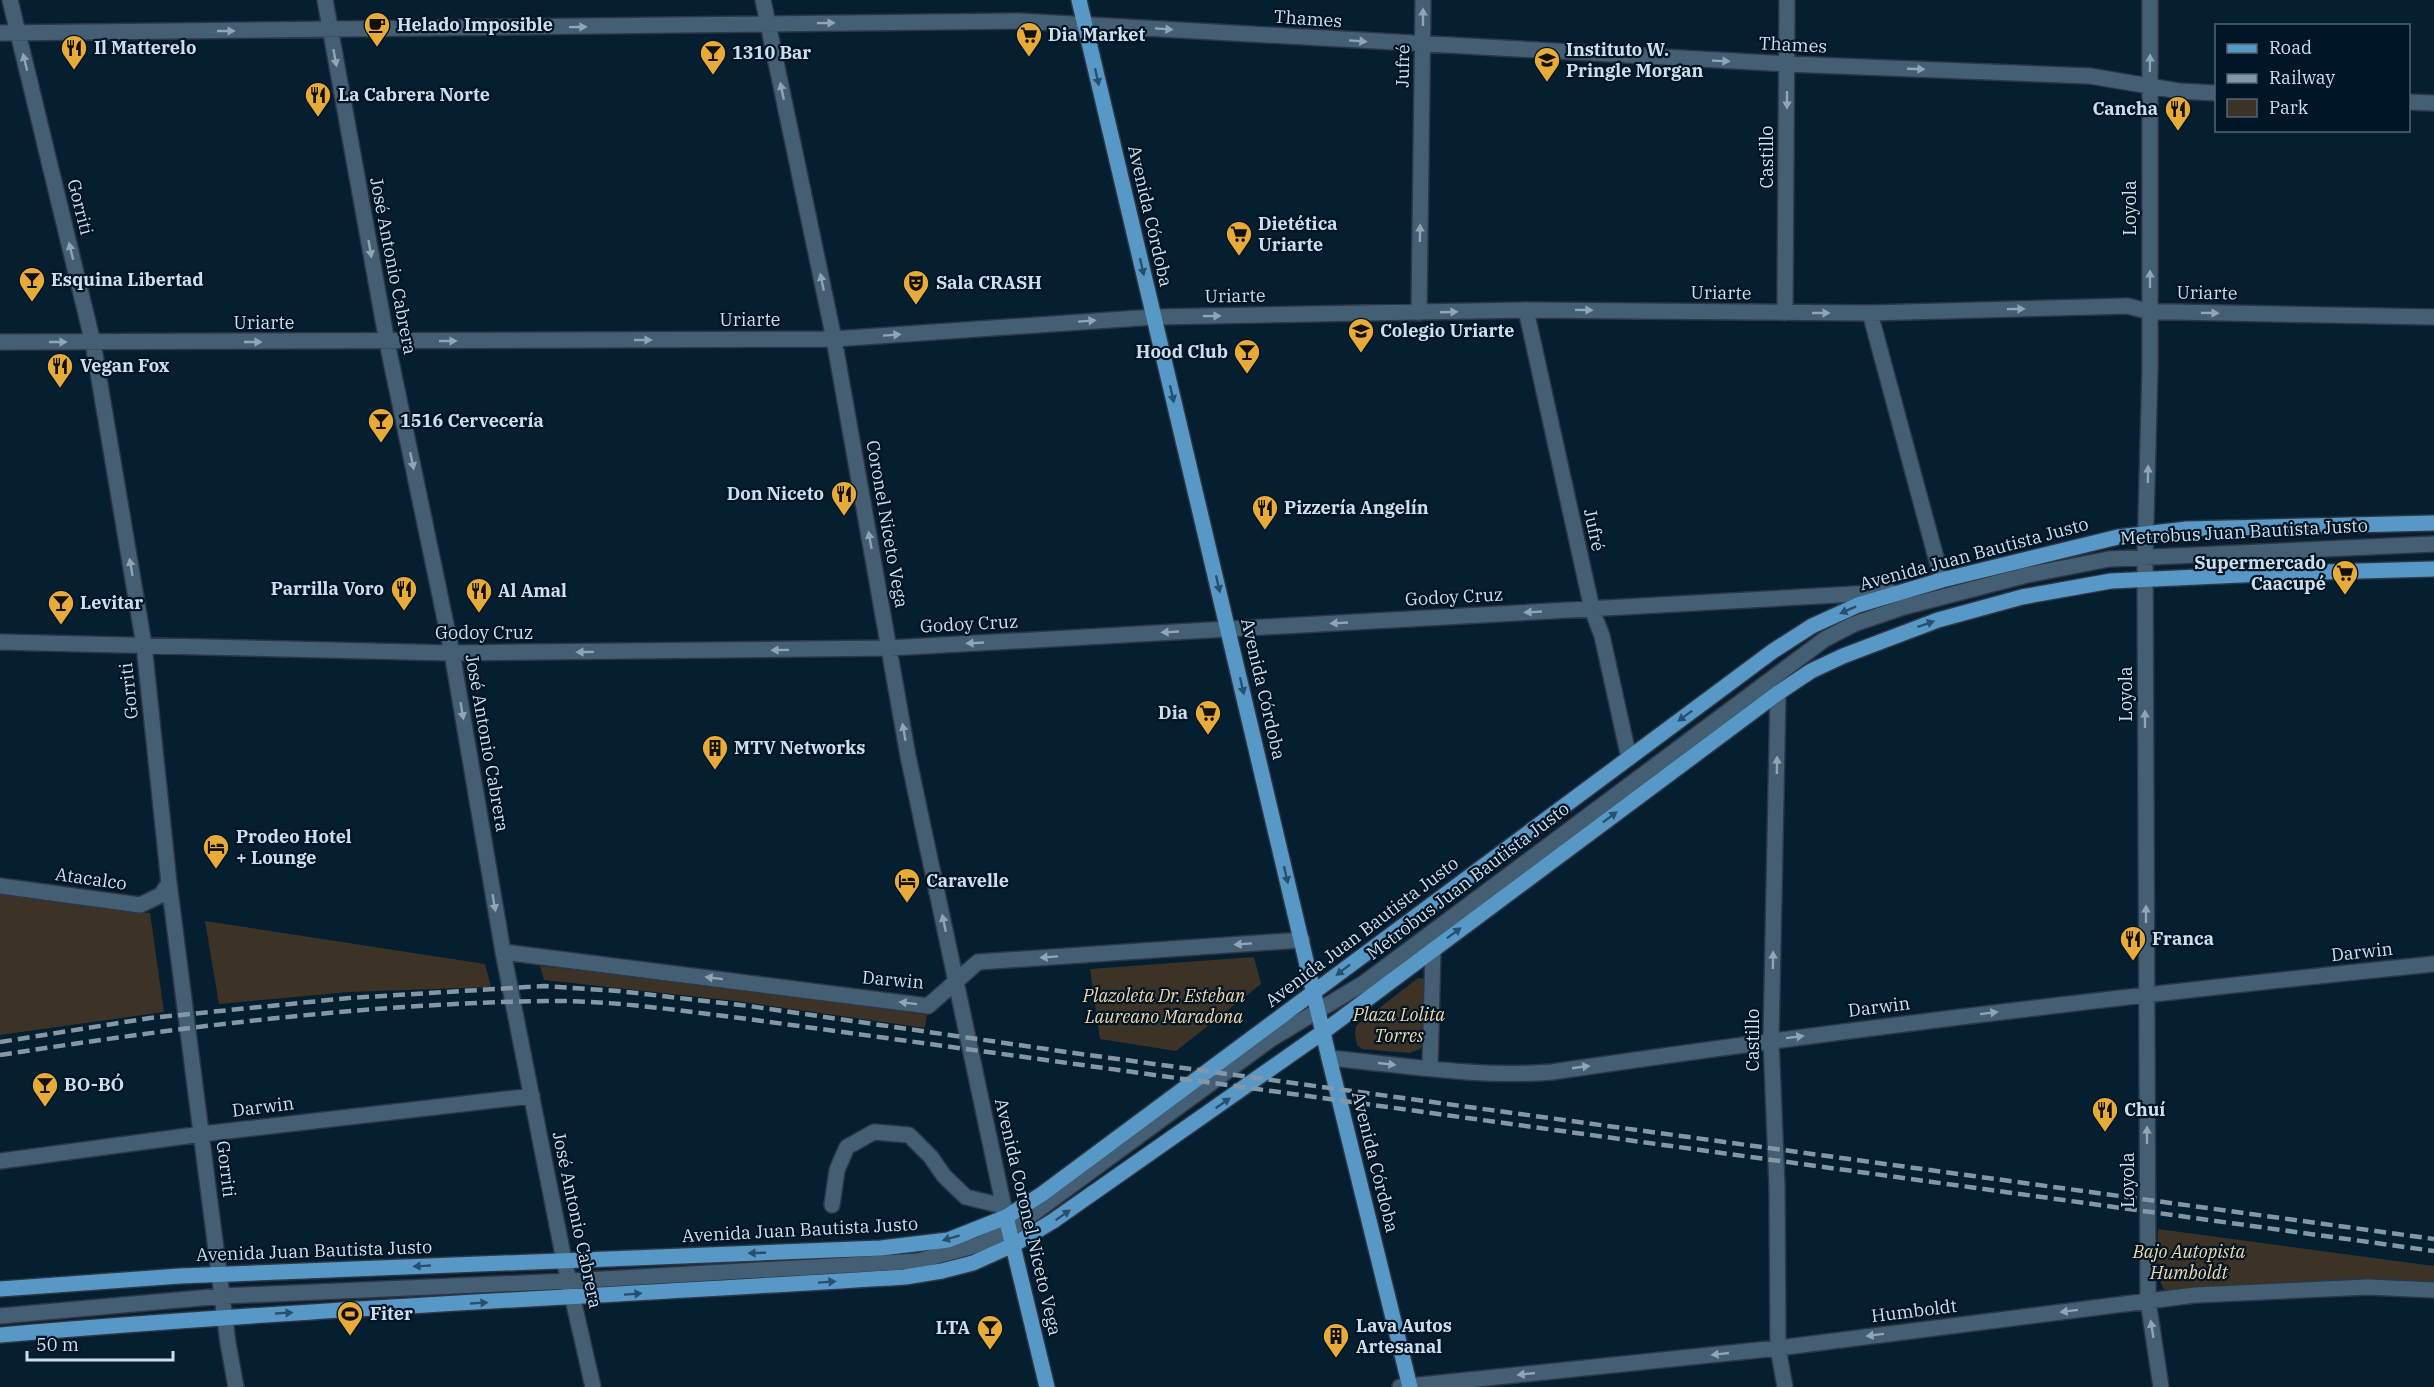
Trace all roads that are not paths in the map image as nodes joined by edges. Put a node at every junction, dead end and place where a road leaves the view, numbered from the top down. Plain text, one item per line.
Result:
1 (10, 0) edge
2 (325, 0) edge
3 (763, 0) edge
4 (1079, 0) edge
5 (1423, 0) edge
6 (1787, 0) edge
7 (2150, 0) edge
8 (768, 24) junction
9 (1084, 24) junction
10 (330, 30) junction
11 (0, 33) edge
12 (18, 33) junction
13 (1422, 45) junction
14 (1787, 64) junction
15 (2149, 86) junction
16 (2215, 93) edge
17 (2410, 102) edge
18 (2434, 103) edge
19 (1526, 310) junction
20 (2150, 312) junction
21 (1419, 313) junction
22 (1870, 313) junction
23 (1785, 314) junction
24 (1154, 317) junction
25 (2434, 317) edge
26 (834, 339) junction
27 (0, 342) edge
28 (387, 342) junction
29 (93, 343) junction
30 (2434, 523) edge
31 (2146, 533) junction
32 (2434, 544) edge
33 (2145, 556) junction
34 (2434, 569) edge
35 (2146, 579) junction
36 (1942, 580) junction
37 (1903, 591) junction
38 (1592, 609) junction
39 (1228, 629) junction
40 (0, 642) edge
41 (144, 645) junction
42 (889, 648) junction
43 (452, 653) junction
44 (1778, 693) junction
45 (1629, 758) junction
46 (168, 883) junction
47 (0, 886) edge
48 (1302, 940) junction
49 (1433, 948) junction
50 (503, 952) junction
51 (2434, 964) edge
52 (957, 980) junction
53 (1314, 993) junction
54 (2146, 993) junction
55 (1318, 1011) junction
56 (1323, 1032) junction
57 (1772, 1040) junction
58 (971, 1055) joint
59 (1329, 1058) junction
60 (1430, 1068) junction
61 (532, 1096) junction
62 (202, 1134) junction
63 (0, 1161) edge
64 (832, 1205) dead end
65 (1006, 1218) junction
66 (1013, 1245) junction
67 (564, 1260) junction
68 (220, 1275) junction
69 (570, 1281) junction
70 (0, 1289) edge
71 (2434, 1290) edge
72 (223, 1296) junction
73 (574, 1298) junction
74 (2148, 1301) junction
75 (0, 1316) edge
76 (226, 1316) junction
77 (0, 1335) edge
78 (1778, 1348) junction
79 (236, 1387) edge
80 (593, 1387) edge
81 (1044, 1387) edge
82 (1406, 1387) edge
83 (1785, 1387) edge
84 (2161, 1387) edge

1 - 12 street, Gorriti
2 - 10 street, José Antonio Cabrera
3 - 8 street, Coronel Niceto Vega
4 - 9 main road, Avenida Córdoba
13 -> 5 street, Jufré
6 - 14 street, Castillo
15 -> 7 street, Loyola
8 -> 9 street, Thames
10 -> 8 street, Thames
26 -> 8 street, Coronel Niceto Vega
9 -> 13 street, Thames
9 -> 24 main road, Avenida Córdoba
12 -> 10 street, Thames
10 -> 28 street, José Antonio Cabrera
11 - 12 street, Thames
29 -> 12 street, Gorriti
13 -> 14 street, Thames
21 -> 13 street, Jufré
14 -> 15 street, Thames
14 -> 23 street, Castillo
15 - 16 street, Thames
20 -> 15 street, Loyola
17 - 18 street
21 -> 19 street, Uriarte
19 -> 23 street, Uriarte
19 - 38 street, Jufré
22 -> 20 street, Uriarte
20 -> 25 street, Uriarte
31 -> 20 street, Loyola
24 -> 21 street, Uriarte
23 -> 22 street, Uriarte
22 - 36 street
26 -> 24 street, Uriarte
24 -> 39 main road, Avenida Córdoba
28 -> 26 street, Uriarte
42 -> 26 street, Coronel Niceto Vega
27 -> 29 street, Uriarte
29 -> 28 street, Uriarte
28 -> 43 street, José Antonio Cabrera
41 -> 29 street, Gorriti
30 - 31 main road, Avenida Juan Bautista Justo
31 - 33 street, Loyola
31 - 36 main road, Avenida Juan Bautista Justo
32 - 33 street, Metrobus Juan Bautista Justo
33 - 35 street, Loyola
33 - 55 street, Metrobus Juan Bautista Justo
34 - 35 main road
44 -> 35 main road
54 -> 35 street, Loyola
36 - 37 main road, Avenida Juan Bautista Justo
37 - 38 street, Godoy Cruz
37 -> 45 main road, Avenida Juan Bautista Justo
38 -> 39 street, Godoy Cruz
38 - 45 street, Jufré
39 -> 42 street, Godoy Cruz
39 -> 48 main road, Avenida Córdoba
40 - 41 street, Godoy Cruz
41 - 43 street, Godoy Cruz
41 - 46 street, Gorriti
42 -> 43 street, Godoy Cruz
52 -> 42 street, Coronel Niceto Vega
43 -> 50 street, José Antonio Cabrera
49 -> 44 main road
57 -> 44 street, Castillo
45 -> 53 main road, Avenida Juan Bautista Justo
46 - 47 street, Atacalco
46 - 62 street, Gorriti
48 -> 52 street, Darwin
48 - 53 main road, Avenida Córdoba
49 - 56 main road
49 - 60 street
52 -> 50 street, Darwin
50 - 61 street, José Antonio Cabrera
51 - 54 street, Darwin
52 - 58 street, Coronel Niceto Vega
53 - 55 main road, Avenida Córdoba
53 - 65 main road, Avenida Juan Bautista Justo
57 -> 54 street, Darwin
74 -> 54 street, Loyola
55 - 56 main road, Avenida Córdoba
55 - 65 street, Metrobus Juan Bautista Justo
56 - 59 main road, Avenida Córdoba
66 -> 56 main road
60 -> 57 street, Darwin
57 - 78 street, Castillo
58 - 65 street, Avenida Coronel Niceto Vega
59 -> 60 street, Darwin
59 - 82 main road, Avenida Córdoba
61 - 62 street, Darwin
61 - 67 street, José Antonio Cabrera
62 - 63 street, Darwin
62 - 68 street, Gorriti
64 - 65 street
65 - 66 main road, Avenida Coronel Niceto Vega
65 -> 67 main road, Avenida Juan Bautista Justo
65 - 69 street, Metrobus Juan Bautista Justo
73 -> 66 main road
66 - 81 main road, Avenida Coronel Niceto Vega
67 -> 68 main road, Avenida Juan Bautista Justo
67 - 69 street, José Antonio Cabrera
68 - 70 main road, Avenida Juan Bautista Justo
68 - 72 street, Gorriti
69 - 72 street, Metrobus Juan Bautista Justo
69 - 73 street, José Antonio Cabrera
71 - 74 street, Humboldt
72 - 75 street, Metrobus Juan Bautista Justo
72 - 76 street, Gorriti
76 -> 73 main road
73 - 80 street, José Antonio Cabrera
74 -> 78 street, Humboldt
84 -> 74 street, Loyola
76 - 77 main road
76 - 79 street, Gorriti
78 -> 82 street, Humboldt
78 - 83 street, Castillo

